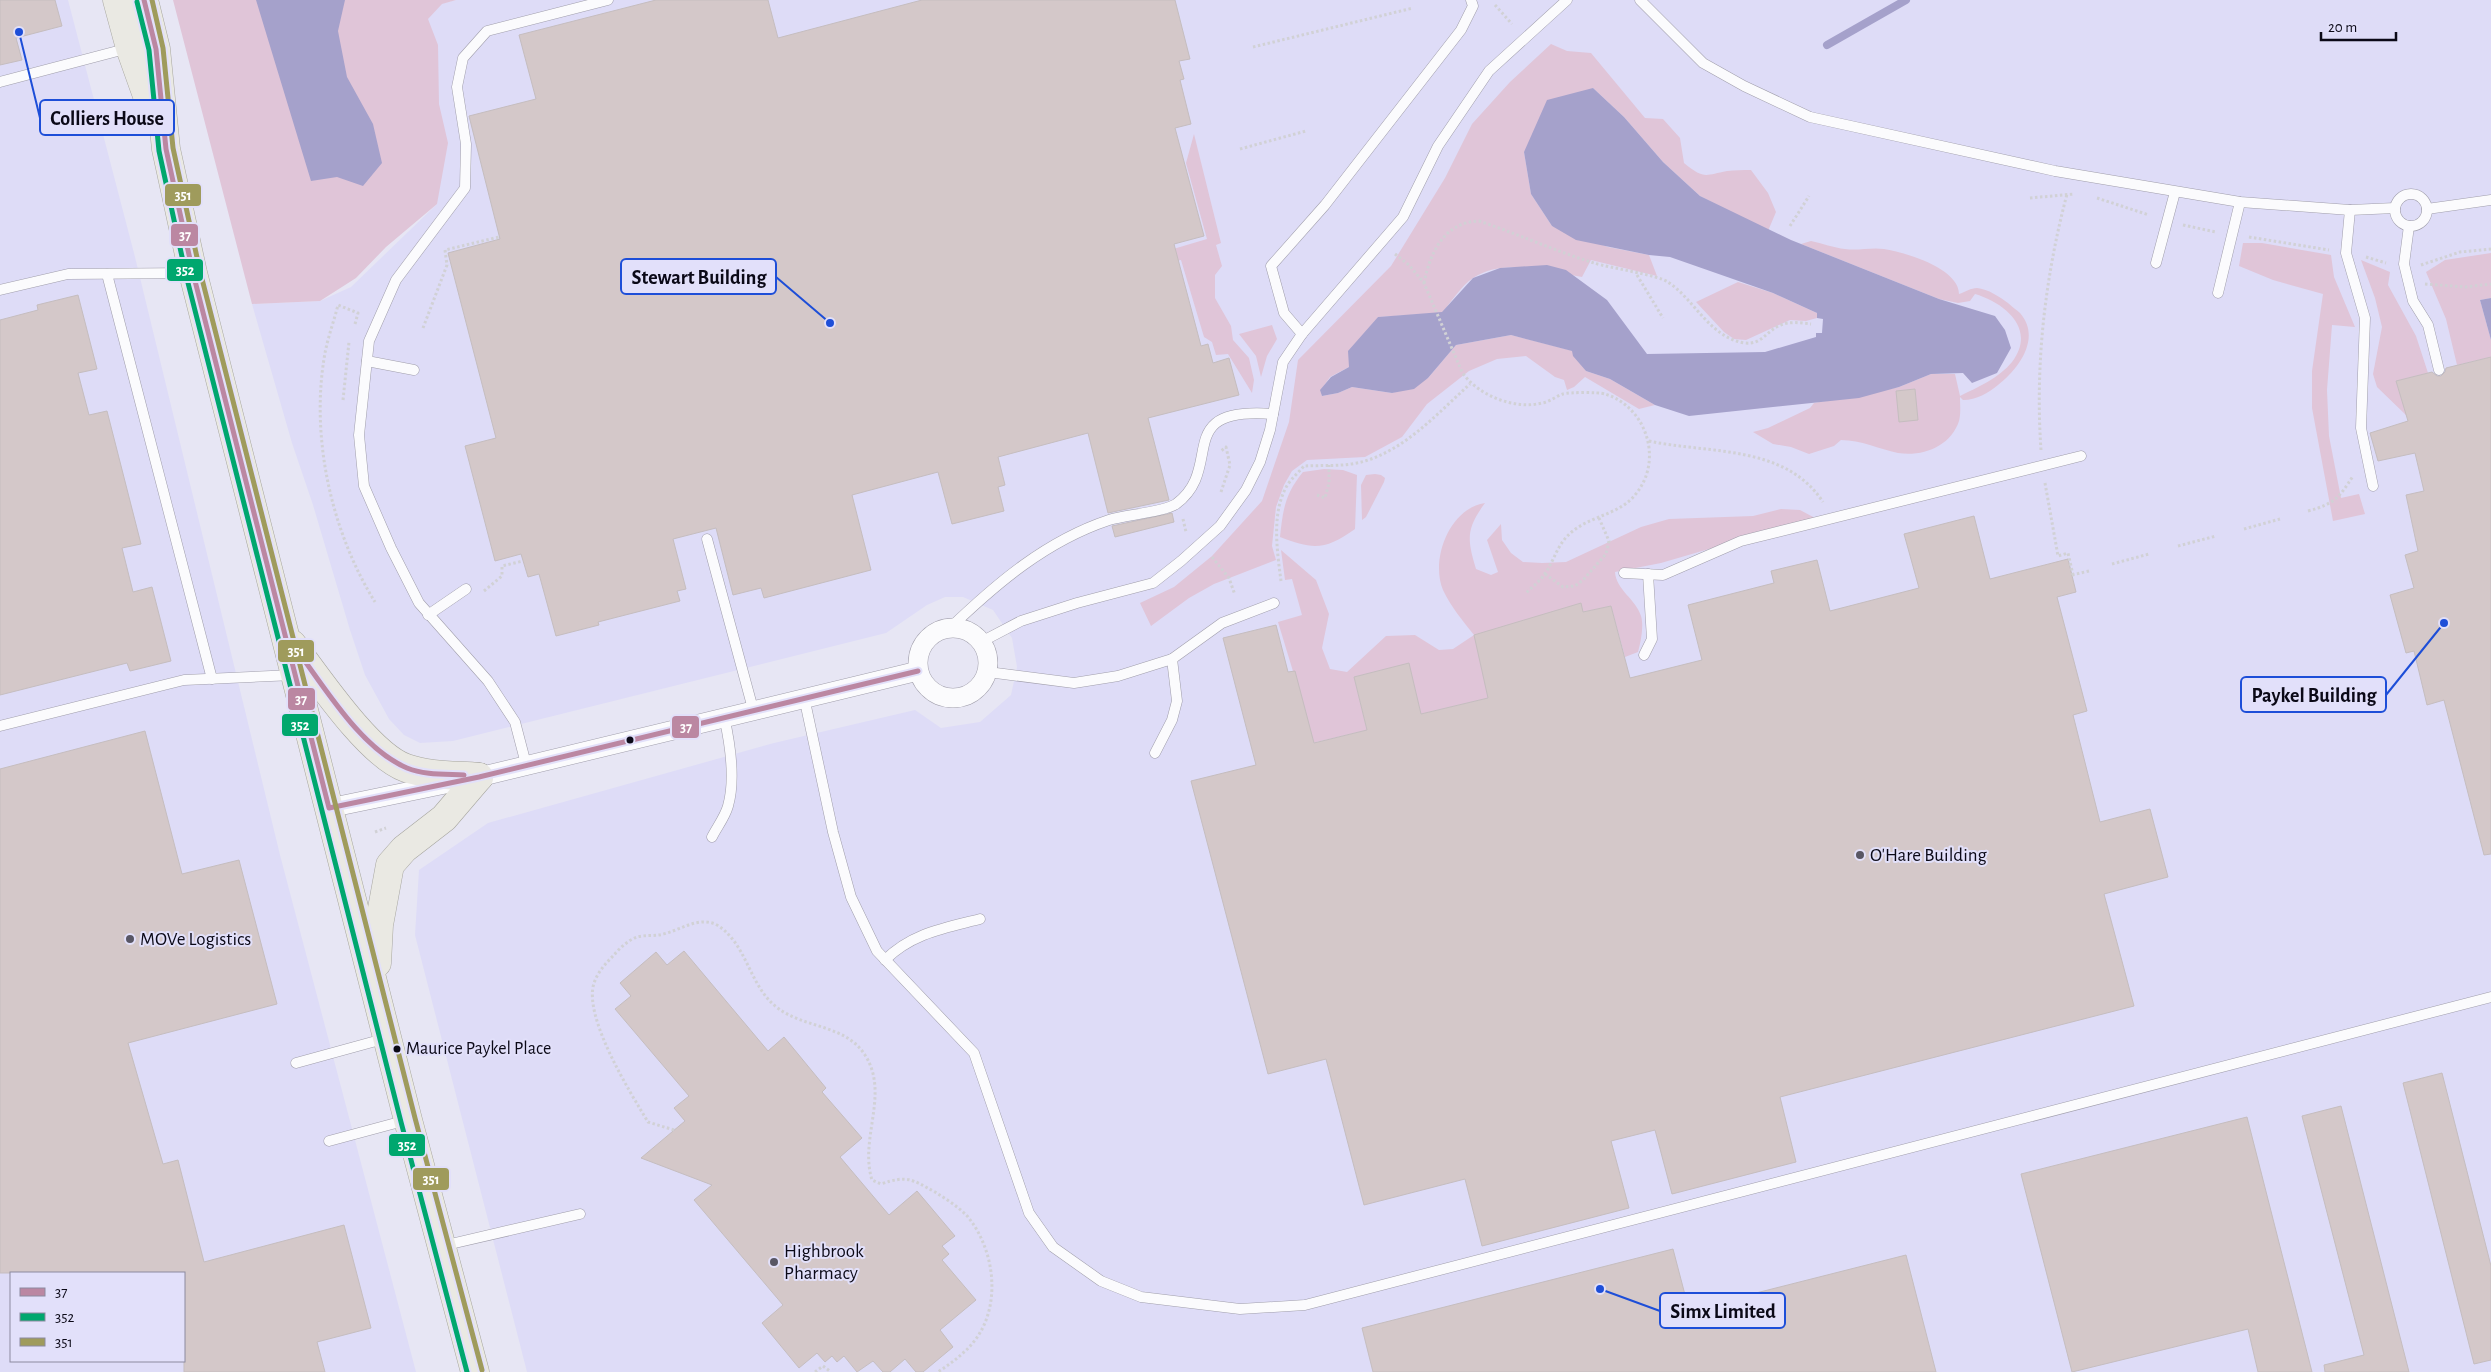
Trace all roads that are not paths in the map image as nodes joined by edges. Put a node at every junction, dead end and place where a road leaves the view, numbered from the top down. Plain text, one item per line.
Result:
1 (117, 0) edge
2 (144, 0) edge
3 (608, 0) edge
4 (1471, 0) edge
5 (1567, 0) edge
6 (1640, 0) edge
7 (130, 48) junction
8 (0, 82) edge
9 (166, 149) junction
10 (2175, 192) junction
11 (2491, 200) edge
12 (2240, 202) junction
13 (2395, 208) junction
14 (2350, 210) junction
15 (2426, 210) junction
16 (2409, 226) junction
17 (2156, 263) dead end
18 (193, 273) junction
19 (107, 274) junction
20 (0, 290) edge
21 (2218, 293) dead end
22 (1302, 334) junction
23 (367, 360) junction
24 (414, 370) dead end
25 (2439, 370) dead end
26 (1273, 414) junction
27 (2081, 456) dead end
28 (2373, 486) dead end
29 (708, 539) dead end
30 (1624, 573) dead end
31 (1648, 574) junction
32 (466, 589) dead end
33 (1274, 603) dead end
34 (428, 615) junction
35 (950, 628) junction
36 (284, 633) junction
37 (981, 642) junction
38 (1644, 655) dead end
39 (1172, 659) junction
40 (918, 670) junction
41 (988, 672) junction
42 (295, 675) junction
43 (212, 679) junction
44 (804, 697) junction
45 (753, 709) junction
46 (724, 716) junction
47 (0, 726) edge
48 (1155, 753) dead end
49 (526, 764) junction
50 (479, 777) junction
51 (329, 808) junction
52 (712, 837) dead end
53 (980, 919) dead end
54 (885, 960) junction
55 (376, 990) junction
56 (2491, 997) edge
57 (388, 1038) junction
58 (296, 1063) dead end
59 (408, 1120) junction
60 (329, 1141) dead end
61 (580, 1214) dead end
62 (442, 1246) junction
63 (475, 1372) edge

1 - 7 main road
2 - 9 main road
3 - 23 lane
4 - 22 lane
5 - 22 lane
6 - 10 lane
7 - 8 lane
7 - 9 main road
9 - 18 main road
10 - 12 lane
10 - 17 lane
11 - 15 lane
12 - 14 lane
12 - 21 lane
13 - 14 lane
13 - 15 lane
13 - 16 lane
14 - 28 lane
15 - 16 lane
16 - 25 lane
18 - 19 lane
18 - 36 main road
19 - 20 lane
19 - 43 lane
22 - 26 lane
23 - 24 lane
23 - 34 lane
26 - 35 lane
26 - 37 lane
27 - 31 lane
29 - 45 lane
30 - 31 lane
31 - 38 lane
32 - 34 lane
33 - 39 lane
34 - 49 lane
35 - 37 street
35 - 40 street
36 - 42 main road
36 - 50 main road
37 - 41 street
39 - 41 lane
39 - 48 lane
40 - 41 street
40 - 44 street
42 - 43 lane
42 - 51 main road
43 - 47 lane
44 - 45 street
44 - 54 lane
45 - 46 street
46 - 49 street
46 - 52 lane
49 - 50 street
50 - 51 street
50 - 55 main road
51 - 55 main road
53 - 54 lane
54 - 56 lane
55 - 57 main road
57 - 58 lane
57 - 59 main road
59 - 60 lane
59 - 62 main road
61 - 62 lane
62 - 63 main road

